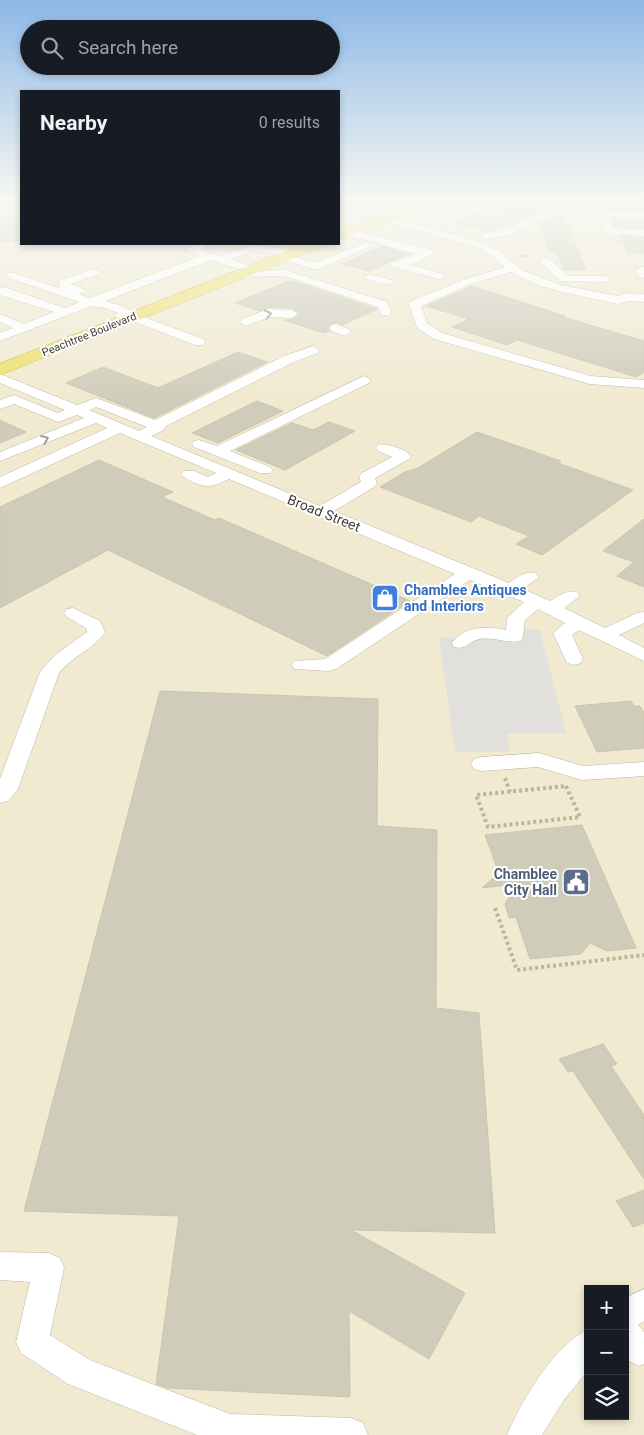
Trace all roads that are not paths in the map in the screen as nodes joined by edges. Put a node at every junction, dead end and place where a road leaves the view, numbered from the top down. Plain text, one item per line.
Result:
1 (185, 269) edge
2 (239, 269) edge
3 (254, 269) edge
4 (337, 269) edge
5 (413, 269) edge
6 (510, 269) edge
7 (514, 269) edge
8 (554, 269) edge
9 (95, 272) dead end
10 (245, 272) junction
11 (10, 275) dead end
12 (439, 276) dead end
13 (370, 277) dead end
14 (565, 279) junction
15 (605, 280) dead end
16 (29, 281) junction
17 (387, 282) dead end
18 (546, 285) junction
19 (1, 290) edge
20 (103, 298) junction
21 (643, 298) edge
22 (618, 300) junction
23 (90, 302) junction
24 (630, 310) dead end
25 (65, 312) junction
26 (385, 312) dead end
27 (292, 314) tunnel mouth
28 (132, 317) junction
29 (0, 318) edge
30 (246, 322) dead end
31 (24, 328) junction
32 (0, 337) edge
33 (199, 342) dead end
34 (313, 350) dead end
35 (0, 370) edge
36 (0, 378) edge
37 (364, 380) dead end
38 (644, 384) edge
39 (40, 395) junction
40 (22, 402) junction
41 (0, 405) edge
42 (77, 410) junction
43 (96, 418) junction
44 (155, 426) junction
45 (120, 435) junction
46 (141, 435) junction
47 (199, 444) dead end
48 (383, 448) dead end
49 (219, 451) junction
50 (0, 458) edge
51 (265, 470) dead end
52 (229, 473) junction
53 (189, 474) dead end
54 (0, 483) edge
55 (320, 511) junction
56 (461, 554) dead end
57 (446, 563) junction
58 (468, 572) junction
59 (530, 578) dead end
60 (511, 590) junction
61 (570, 596) dead end
62 (544, 605) junction
63 (73, 613) dead end
64 (643, 617) edge
65 (579, 622) junction
66 (605, 635) junction
67 (461, 643) dead end
68 (644, 656) edge
69 (574, 659) dead end
70 (301, 665) dead end
71 (491, 763) road end
72 (644, 769) edge
73 (0, 796) edge
74 (0, 1266) edge
75 (644, 1304) edge
76 (629, 1313) edge
77 (584, 1350) edge
78 (351, 1435) edge
79 (524, 1435) edge

1 - 20 street
2 - 10 street
3 - 10 highway, Peachtree Boulevard
4 - 26 street
5 - 12 street
6 - 38 street
7 - 18 street
8 - 14 street
9 - 20 street
10 - 28 highway, Peachtree Boulevard
11 - 16 street
13 - 17 street
14 - 15 street
14 - 18 street
16 - 19 street
16 - 23 street
18 - 22 street
19 - 25 street
20 - 23 street
21 - 22 street
22 - 24 street
23 - 25 street
23 - 28 street
25 - 31 street
30 -> 27 street
28 - 33 street
28 - 35 highway, Peachtree Boulevard
29 - 31 street
31 - 32 street
34 - 44 street
36 - 39 street, Broad Street
37 - 49 street
39 - 40 street
39 - 42 street, Broad Street
40 - 41 street
40 - 42 street
42 - 43 street, Broad Street
42 - 44 street
43 - 45 street, Broad Street
50 -> 43 street
44 - 46 street
45 - 46 street, Broad Street
45 - 54 street
46 - 52 street, Broad Street
47 - 49 street
48 - 55 street
49 - 51 street
52 - 53 street
52 - 55 street, Broad Street
55 - 57 street, Broad Street
56 - 57 street
57 - 58 street, Broad Street
58 - 60 street, Broad Street
58 - 70 street
59 - 60 street
60 - 62 street, Broad Street
61 - 62 street
62 - 65 street, Broad Street
62 - 67 street
63 - 73 street
64 - 66 street
65 - 66 street, Broad Street
65 - 69 street
66 - 68 street, Broad Street
71 - 72 street
74 - 78 street
75 - 76 street
77 - 79 street

